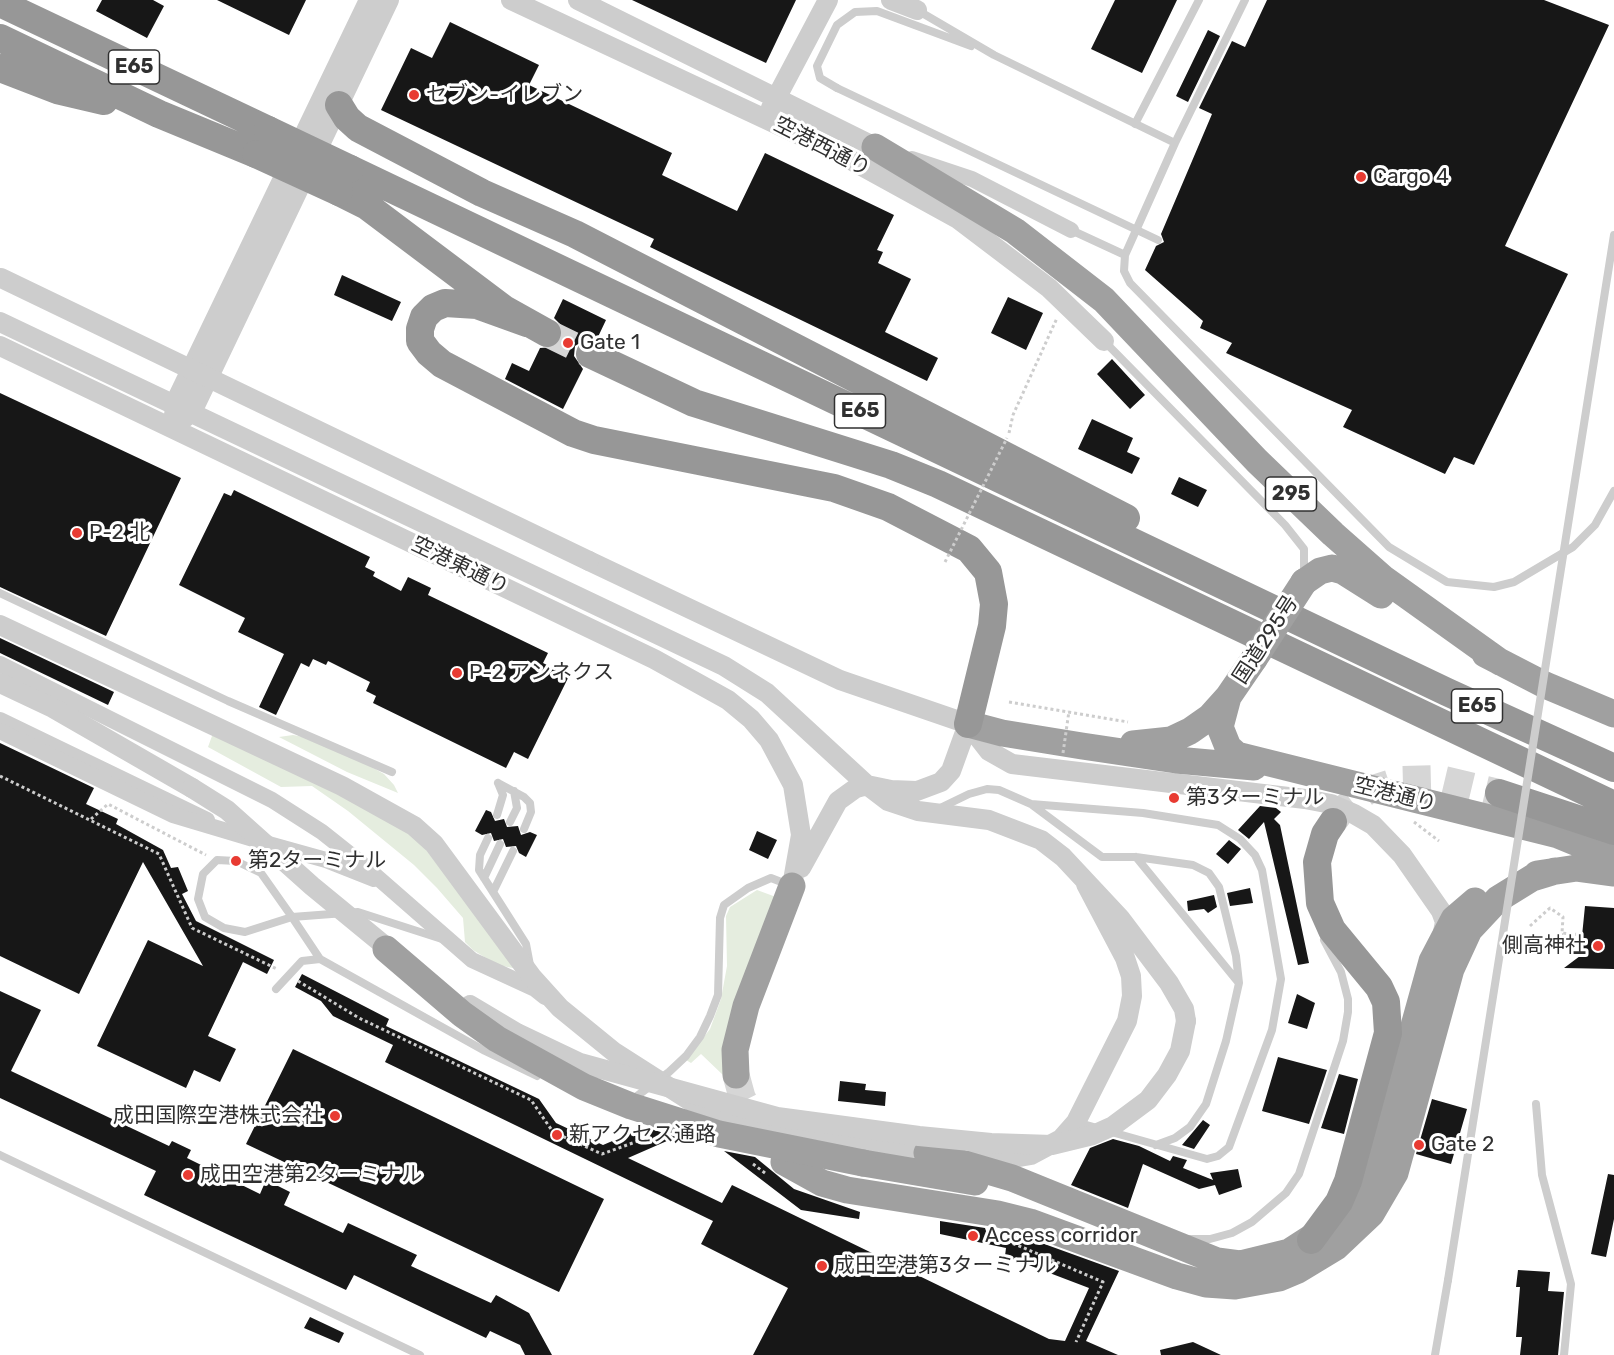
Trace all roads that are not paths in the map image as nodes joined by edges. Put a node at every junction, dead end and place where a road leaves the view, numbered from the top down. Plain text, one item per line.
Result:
1 (369, 0) edge
2 (389, 0) edge
3 (511, 0) edge
4 (578, 0) edge
5 (828, 0) edge
6 (891, 0) edge
7 (1199, 0) edge
8 (1245, 0) edge
9 (0, 3) edge
10 (917, 10) joint
11 (0, 38) edge
12 (994, 55) junction
13 (0, 68) edge
14 (776, 99) junction
15 (339, 105) junction
16 (159, 114) junction
17 (766, 119) junction
18 (1135, 124) junction
19 (262, 142) junction
20 (1175, 143) junction
21 (874, 147) junction
22 (345, 181) junction
23 (1071, 230) joint
24 (1614, 234) edge
25 (1158, 240) dead end
26 (1125, 255) junction
27 (0, 278) edge
28 (0, 322) edge
29 (1104, 341) joint
30 (0, 346) edge
31 (590, 354) tunnel mouth
32 (184, 407) junction
33 (174, 428) junction
34 (1614, 491) edge
35 (1304, 582) junction
36 (0, 593) edge
37 (0, 625) edge
38 (1368, 655) junction
39 (1500, 662) junction
40 (0, 664) edge
41 (0, 683) edge
42 (1228, 697) junction
43 (1614, 714) edge
44 (0, 720) edge
45 (968, 724) junction
46 (0, 731) edge
47 (1614, 768) edge
48 (392, 772) dead end
49 (1309, 774) junction
50 (867, 785) junction
51 (514, 791) junction
52 (1498, 793) tunnel mouth
53 (1031, 804) junction
54 (1614, 805) edge
55 (931, 813) junction
56 (497, 815) dead end
57 (510, 822) dead end
58 (1333, 822) tunnel mouth
59 (524, 829) dead end
60 (1614, 831) edge
61 (488, 838) dead end
62 (264, 842) junction
63 (500, 844) dead end
64 (1320, 848) junction
65 (513, 850) dead end
66 (1136, 857) junction
67 (1614, 858) edge
68 (1555, 871) junction
69 (1614, 873) edge
70 (484, 878) junction
71 (378, 879) junction
72 (1086, 884) junction
73 (792, 886) junction
74 (1309, 890) dead end
75 (493, 892) junction
76 (292, 917) junction
77 (1318, 928) dead end
78 (1442, 937) junction
79 (450, 941) junction
80 (386, 949) junction
81 (320, 959) junction
82 (532, 977) junction
83 (1239, 983) junction
84 (276, 989) dead end
85 (560, 1008) junction
86 (736, 1075) tunnel mouth
87 (544, 1079) dead end
88 (574, 1094) dead end
89 (584, 1098) dead end
90 (601, 1104) dead end
91 (1536, 1104) dead end
92 (1076, 1122) junction
93 (1156, 1145) junction
94 (927, 1153) junction
95 (0, 1155) edge
96 (784, 1162) dead end
97 (1065, 1198) junction
98 (1133, 1227) junction
99 (1311, 1240) junction
100 (1101, 1246) junction
101 (1217, 1261) junction
102 (420, 1355) edge
103 (1435, 1355) edge
104 (1564, 1355) edge

1 - 32 street
2 - 15 street
3 - 17 street, 空港西通り
4 - 14 street, 空港西通り
5 - 14 street
6 - 10 street
7 - 18 lane
8 - 20 lane
9 - 19 highway, E65
10 - 12 lane
11 - 16 highway, E65
12 - 18 lane
12 - 25 lane, bridge
13 - 16 highway
14 - 17 street
14 - 21 street, 空港西通り
15 - 32 street
15 - 38 highway
16 - 19 highway, E65
17 - 29 street, 空港西通り
18 - 20 lane
19 - 22 highway, E65, bridge
20 - 26 lane
21 - 23 street
21 - 39 highway, 295
22 - 38 highway, E65
22 - 45 highway, E65
23 - 26 lane
24 - 103 lane, bridge
26 - 34 lane
27 - 45 street, bridge
28 - 32 street, 空港東通り
29 - 35 lane
30 - 33 street, 空港東通り
31 - 54 highway, E65
32 - 33 street
32 - 50 street, 空港東通り
33 - 73 street, 空港東通り
35 - 39 highway, 295
35 - 42 highway, 国道295号 / 295, bridge
36 - 48 lane
37 - 82 street
38 - 47 highway, E65
39 - 43 highway, 295
40 - 71 street
41 - 62 street, bridge
42 - 45 highway, 295
42 - 49 highway, 空港通り / 295
44 - 71 street
45 - 49 highway, 295
45 - 50 street
45 - 78 street
46 - 62 street, bridge
49 - 67 highway, 空港通り / 295
50 - 55 street, 空港東通り
50 - 73 street
51 - 56 lane
51 - 57 lane
51 - 59 lane
52 - 60 highway
53 - 55 lane
53 - 66 lane
53 - 93 lane
55 - 72 street, 空港東通り
58 - 64 highway
61 - 70 lane
62 - 80 street, bridge
63 - 70 lane
64 - 74 lane
64 - 99 highway
65 - 75 lane
66 - 83 lane
66 - 83 lane
68 - 69 highway
68 - 78 highway
68 - 100 highway
70 - 75 lane
71 - 79 street
72 - 80 street, bridge
72 - 92 street
73 - 86 highway
73 - 90 lane
75 - 82 lane
76 - 76 lane
76 - 79 lane
76 - 81 lane
77 - 98 lane
78 - 99 highway
79 - 85 street
80 - 97 highway, bridge
81 - 84 lane
81 - 87 lane
82 - 85 street
83 - 93 lane
85 - 94 street
88 - 89 lane
91 - 104 lane
92 - 93 lane
92 - 94 street
94 - 97 highway
95 - 102 lane
96 - 100 highway
97 - 98 highway
98 - 101 highway
99 - 101 highway
100 - 101 highway

